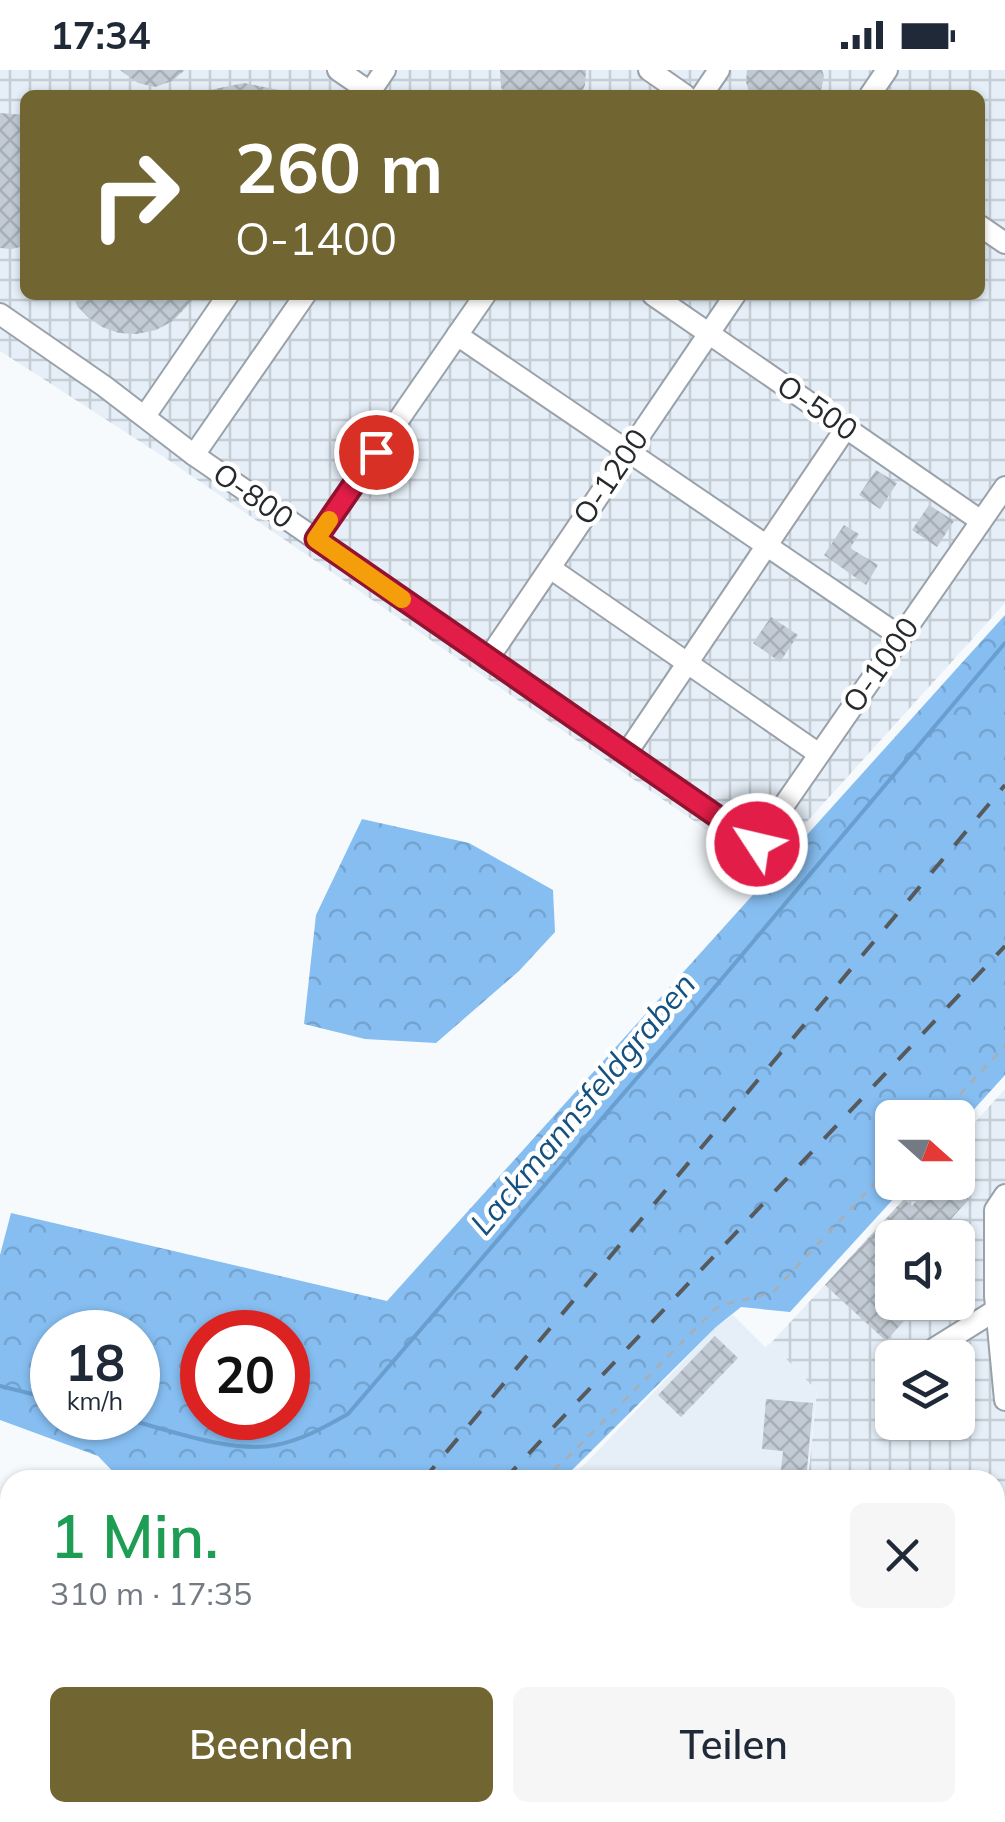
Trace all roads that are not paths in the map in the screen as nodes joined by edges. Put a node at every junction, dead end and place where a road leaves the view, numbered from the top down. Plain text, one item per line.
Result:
1 (338, 70) edge
2 (649, 70) edge
3 (364, 90) edge
4 (678, 90) edge
5 (225, 300) edge
6 (302, 300) edge
7 (481, 300) edge
8 (661, 300) edge
9 (724, 300) edge
10 (0, 314) edge
11 (709, 333) junction
12 (457, 335) junction
13 (145, 416) junction
14 (846, 428) junction
15 (628, 452) junction
16 (194, 455) junction
17 (1005, 486) edge
18 (981, 521) junction
19 (316, 539) junction
20 (766, 546) junction
21 (550, 568) junction
22 (901, 637) junction
23 (488, 658) junction
24 (687, 663) junction
25 (626, 754) junction
26 (819, 754) junction
27 (757, 844) joint
28 (1005, 1195) edge
29 (996, 1310) junction
30 (948, 1340) edge
31 (1005, 1400) edge

1 - 3 street
2 - 4 street
5 - 13 street
6 - 16 street
7 - 12 street
8 - 11 street, O-500
9 - 11 street, O-1200
10 - 13 street, O-800
11 - 14 street, O-500
11 - 15 street, O-1200
12 - 15 street
12 - 19 street
13 - 16 street, O-800
14 - 18 street, O-500
14 - 20 street
15 - 20 street
15 - 21 street, O-1200
16 - 19 street, O-800
17 - 18 street, O-1000
18 - 22 street, O-1000
19 - 23 street, O-800
20 - 22 street
20 - 24 street
21 - 23 street, O-1200
21 - 24 street
22 - 26 street, O-1000
23 - 25 street, O-800
24 - 25 street
24 - 26 street
25 - 27 street, O-800
26 - 27 street, O-1000
28 - 29 street
29 - 30 street
29 - 31 street

